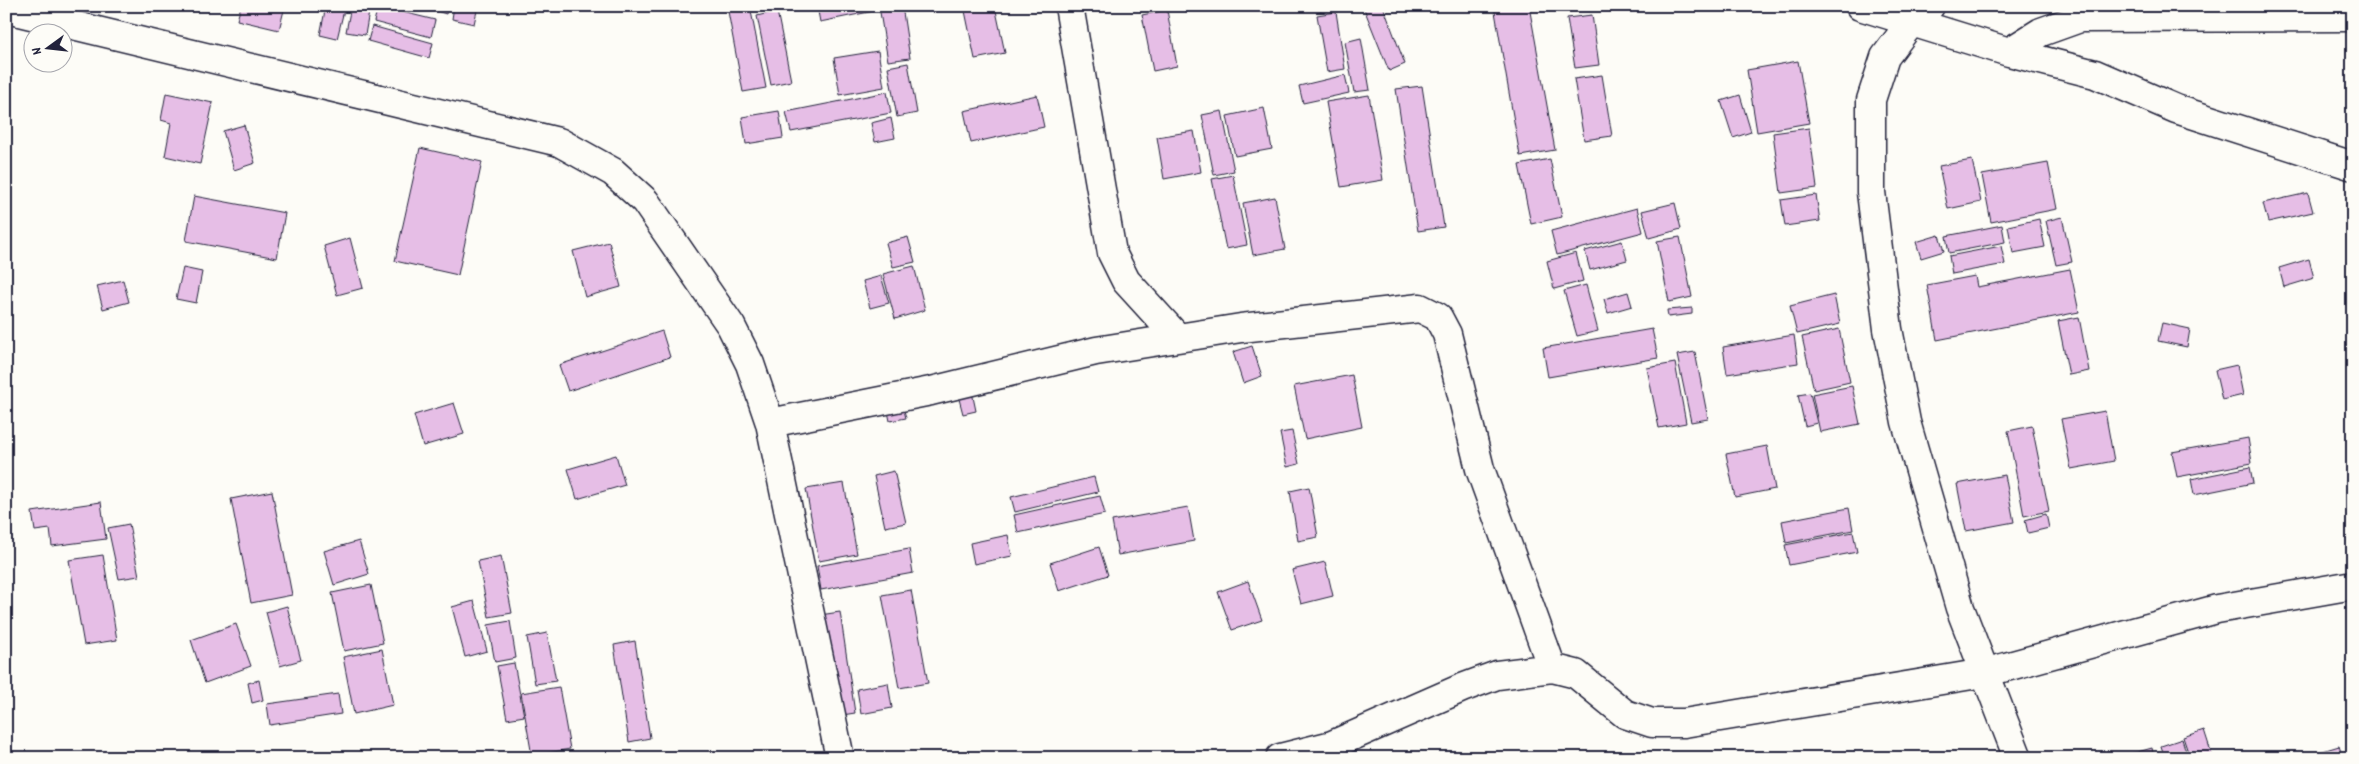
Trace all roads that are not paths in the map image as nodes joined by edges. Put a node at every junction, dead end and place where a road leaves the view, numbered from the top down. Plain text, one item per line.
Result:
1 (1069, 6) edge
2 (1860, 6) edge
3 (6, 9) edge
4 (1921, 13) edge
5 (2353, 17) edge
6 (2009, 52) junction
7 (2353, 166) edge
8 (1178, 338) junction
9 (770, 422) junction
10 (2353, 585) edge
11 (1552, 668) junction
12 (1984, 673) junction
13 (840, 758) edge
14 (1280, 758) edge
15 (2018, 758) edge

1 - 8 street
2 - 4 street
3 - 9 street
4 - 6 street
4 - 12 street
5 - 6 street
6 - 7 street
8 - 9 street
8 - 11 street
9 - 13 street
10 - 12 street
11 - 12 street
11 - 14 street
12 - 15 street

